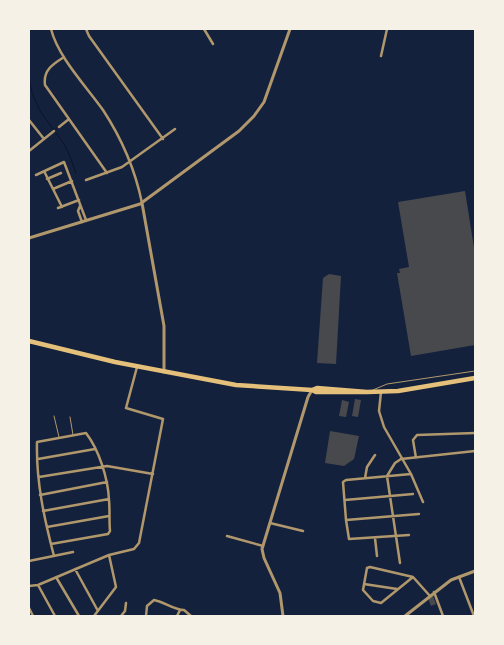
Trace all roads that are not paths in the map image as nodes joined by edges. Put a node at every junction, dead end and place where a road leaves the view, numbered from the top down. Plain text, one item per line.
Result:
1 (51, 29) edge
2 (86, 29) edge
3 (204, 29) edge
4 (290, 29) edge
5 (387, 29) edge
6 (213, 44) dead end
7 (381, 56) dead end
8 (64, 57) junction
9 (69, 119) junction
10 (29, 120) edge
11 (59, 127) dead end
12 (175, 130) dead end
13 (54, 131) dead end
14 (44, 139) junction
15 (163, 139) junction
16 (29, 151) edge
17 (131, 161) junction
18 (44, 171) junction
19 (61, 173) dead end
20 (107, 173) junction
21 (36, 175) dead end
22 (48, 178) junction
23 (86, 180) dead end
24 (72, 181) junction
25 (53, 189) junction
26 (79, 202) junction
27 (142, 203) junction
28 (62, 207) junction
29 (58, 208) dead end
30 (84, 222) junction
31 (29, 238) edge
32 (29, 341) edge
33 (137, 367) junction
34 (475, 371) edge
35 (164, 372) junction
36 (475, 378) edge
37 (312, 390) junction
38 (367, 392) junction
39 (381, 392) junction
40 (54, 416) dead end
41 (70, 417) dead end
42 (475, 433) edge
43 (73, 435) junction
44 (59, 438) junction
45 (96, 449) junction
46 (475, 451) edge
47 (375, 455) dead end
48 (416, 458) junction
49 (38, 459) junction
50 (401, 459) junction
51 (102, 466) junction
52 (153, 474) junction
53 (411, 474) junction
54 (388, 476) junction
55 (38, 477) junction
56 (365, 478) junction
57 (107, 482) junction
58 (413, 494) dead end
59 (40, 495) junction
60 (390, 496) junction
61 (110, 499) junction
62 (345, 500) junction
63 (423, 502) dead end
64 (43, 511) junction
65 (419, 514) dead end
66 (109, 516) junction
67 (393, 516) junction
68 (346, 520) junction
69 (270, 523) junction
70 (47, 527) junction
71 (303, 531) dead end
72 (409, 535) dead end
73 (227, 536) dead end
74 (396, 536) junction
75 (375, 538) junction
76 (51, 544) junction
77 (262, 546) junction
78 (73, 552) dead end
79 (109, 555) junction
80 (54, 556) junction
81 (378, 556) dead end
82 (29, 561) edge
83 (400, 563) dead end
84 (74, 568) junction
85 (475, 570) edge
86 (56, 577) junction
87 (413, 577) junction
88 (458, 577) junction
89 (364, 584) junction
90 (38, 585) junction
91 (29, 586) edge
92 (398, 590) junction
93 (434, 592) junction
94 (430, 596) junction
95 (475, 602) edge
96 (126, 603) dead end
97 (469, 604) junction
98 (29, 608) edge
99 (180, 610) junction
100 (98, 611) junction
101 (412, 611) junction
102 (33, 616) edge
103 (55, 616) edge
104 (78, 616) edge
105 (94, 616) edge
106 (120, 616) edge
107 (146, 616) edge
108 (177, 616) edge
109 (191, 616) edge
110 (283, 616) edge
111 (405, 616) edge
112 (414, 616) edge
113 (443, 616) edge
114 (474, 616) edge

1 - 8 street
2 - 15 street
3 - 6 street
4 - 27 street
5 - 7 street
8 - 9 street
8 - 17 street
9 - 11 street
9 - 20 street
10 - 14 street
12 - 15 street
13 - 14 street
14 - 16 street
15 - 17 street
17 - 20 street
17 - 27 street
18 - 21 street
18 - 22 street
18 - 24 street
19 - 22 street
20 - 23 street
22 - 25 street
24 - 25 street
24 - 26 street
25 - 28 street
26 - 28 street
26 - 30 street
27 - 30 street
27 - 35 street
28 - 29 street
30 - 31 street
32 - 33 main road
33 - 35 main road
33 - 52 street
34 - 38 lane
35 - 37 main road
36 - 39 main road
37 - 38 main road
37 - 69 street
38 - 39 main road
39 - 50 street
40 - 44 lane
41 - 43 lane
42 - 48 street
43 - 44 street
43 - 45 street
44 - 49 street
45 - 49 street
45 - 51 street
46 - 48 street
47 - 56 street
48 - 50 street
49 - 55 street
50 - 53 street
50 - 54 street
51 - 52 street
51 - 55 street
51 - 57 street
52 - 79 street
53 - 54 street
53 - 63 street
54 - 56 street
54 - 60 street
55 - 59 street
56 - 62 street
57 - 59 street
57 - 61 street
58 - 60 street
59 - 64 street
60 - 62 street
60 - 67 street
61 - 64 street
61 - 66 street
62 - 68 street
64 - 70 street
65 - 67 street
66 - 70 street
66 - 76 street
67 - 68 street
67 - 74 street
68 - 75 street
69 - 71 street
69 - 77 street
70 - 76 street
72 - 74 street
73 - 77 street
74 - 75 street
74 - 83 street
75 - 81 street
76 - 80 street
77 - 110 street
78 - 80 street
79 - 84 street
79 - 100 street
80 - 82 street
84 - 86 street
84 - 100 street
85 - 88 street
86 - 90 street
86 - 104 street
87 - 89 street
87 - 92 street
87 - 94 street
88 - 93 street
88 - 97 street
89 - 92 street
89 - 92 street
90 - 91 street
90 - 103 street
93 - 94 street
93 - 113 street
94 - 101 street
95 - 97 street
96 - 106 street
97 - 114 street
98 - 102 street
99 - 107 street
99 - 108 street
99 - 109 street
100 - 105 street
101 - 111 street
101 - 112 street

